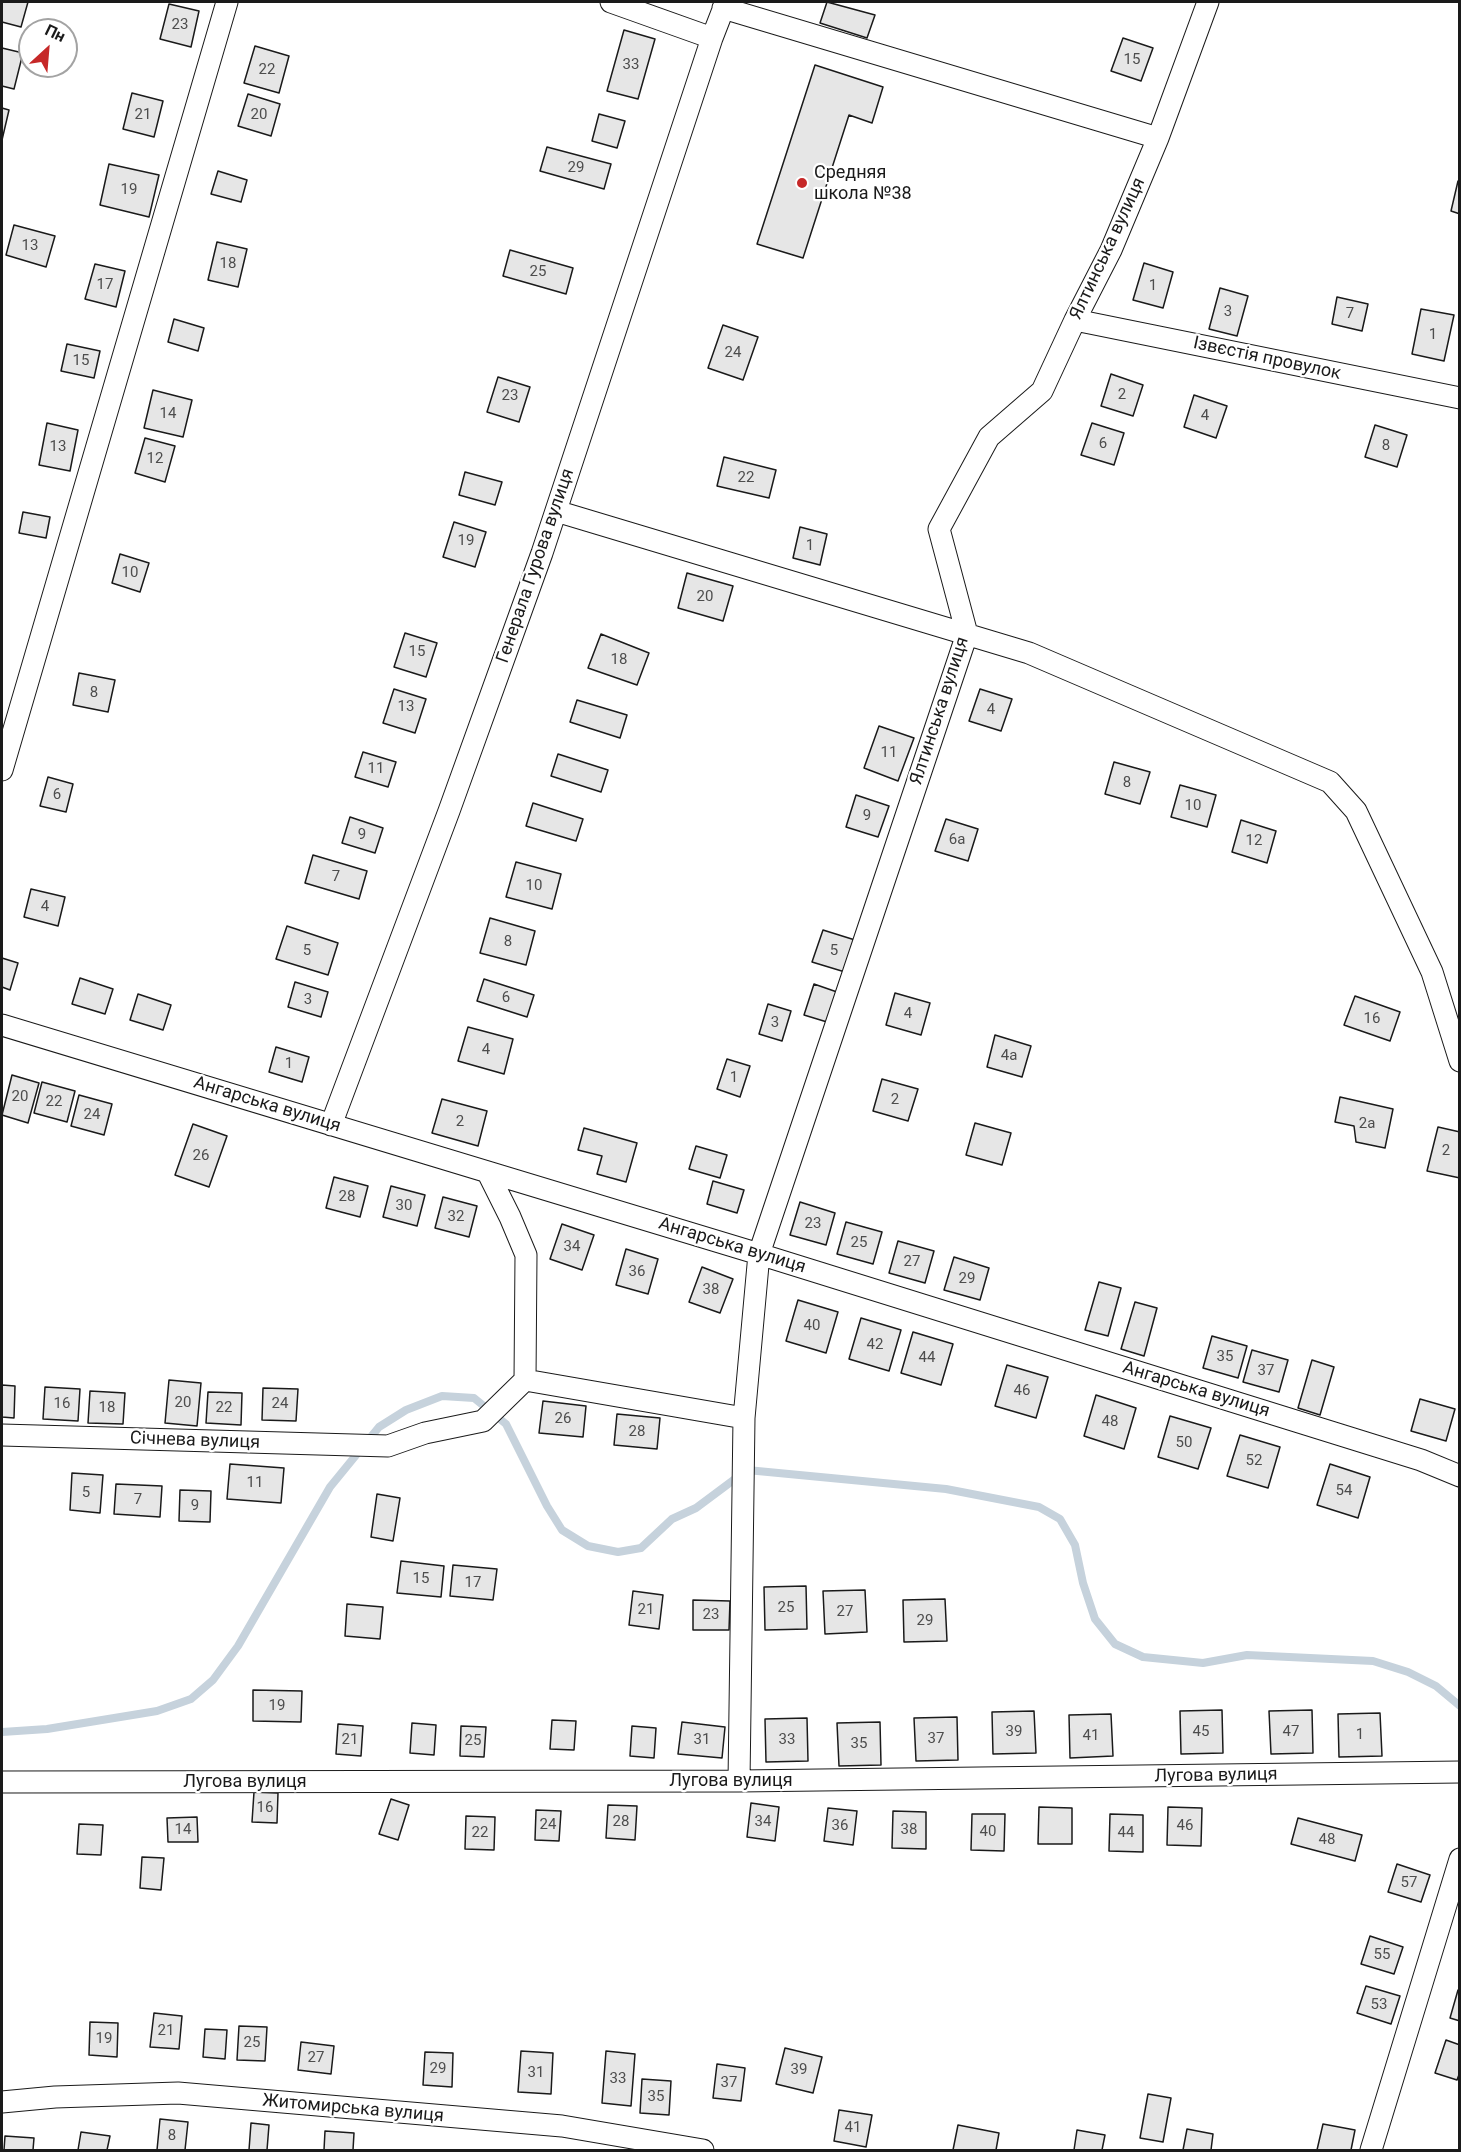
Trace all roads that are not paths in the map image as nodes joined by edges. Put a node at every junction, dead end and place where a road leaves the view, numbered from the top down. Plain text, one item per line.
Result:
1 (227, 2) edge
2 (611, 2) edge
3 (1208, 2) edge
4 (725, 5) edge
5 (712, 38) junction
6 (1158, 138) junction
7 (1075, 320) junction
8 (1459, 395) edge
9 (556, 511) junction
10 (967, 634) junction
11 (2, 770) edge
12 (2, 1025) edge
13 (1460, 1061) edge
14 (331, 1125) junction
15 (488, 1173) junction
16 (759, 1254) junction
17 (525, 1380) junction
18 (744, 1418) junction
19 (2, 1435) edge
20 (1460, 1476) edge
21 (1460, 1773) edge
22 (739, 1781) junction
23 (2, 1782) edge
24 (1460, 1859) edge
25 (2, 2102) edge
26 (1374, 2149) edge
27 (703, 2151) edge

1 - 11 street
2 - 5 street
3 - 6 street, Ялтинська вулиця
4 - 5 street, Генерала Гурова вулиця
4 - 6 street
5 - 9 street, Генерала Гурова вулиця
6 - 7 street, Ялтинська вулиця
7 - 8 street, Ізвєстія провулок
7 - 10 street, Ялтинська вулиця
9 - 10 street
9 - 14 street, Генерала Гурова вулиця
10 - 13 street
10 - 16 street, Ялтинська вулиця
12 - 14 street, Ангарська вулиця
14 - 15 street, Ангарська вулиця
15 - 16 street, Ангарська вулиця
15 - 17 street
16 - 18 street, Ялтинська вулиця
16 - 20 street, Ангарська вулиця
17 - 18 street
17 - 19 street, Січнева вулиця
18 - 22 street, Ялтинська вулиця
21 - 22 street, Лугова вулиця
22 - 23 street, Лугова вулиця
24 - 26 street
25 - 27 street, Житомирська вулиця

